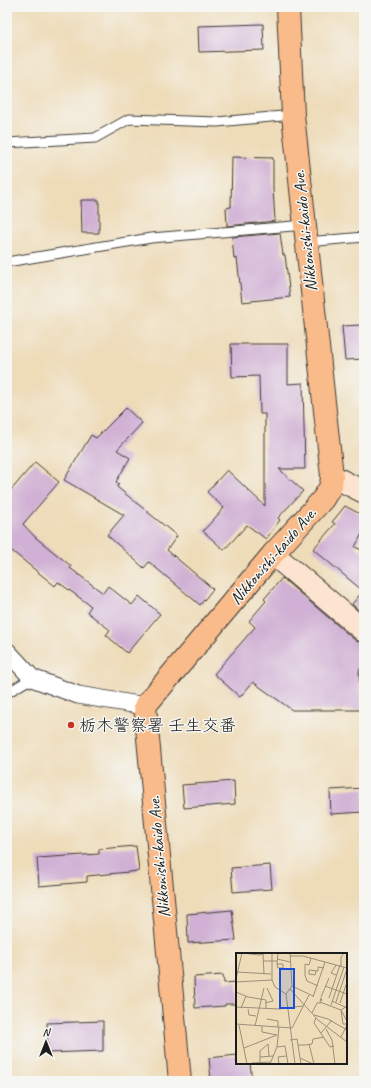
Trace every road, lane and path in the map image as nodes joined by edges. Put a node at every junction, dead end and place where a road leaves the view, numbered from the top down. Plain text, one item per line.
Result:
1 (288, 7) edge
2 (293, 115) junction
3 (7, 143) edge
4 (306, 233) junction
5 (364, 237) edge
6 (7, 262) edge
7 (332, 476) junction
8 (364, 492) edge
9 (273, 554) junction
10 (364, 631) edge
11 (7, 651) edge
12 (32, 678) junction
13 (7, 693) edge
14 (145, 706) junction
15 (180, 1081) edge

1 - 2 main road, Nikkonishi-kaido Ave.
2 - 3 lane
2 - 4 main road, Nikkonishi-kaido Ave.
4 - 5 lane
4 - 6 lane
4 - 7 main road, Nikkonishi-kaido Ave.
7 - 8 main road
7 - 9 main road, Nikkonishi-kaido Ave.
9 - 10 main road
9 - 14 main road, Nikkonishi-kaido Ave.
11 - 12 street
12 - 13 lane
12 - 14 street
14 - 15 main road, Nikkonishi-kaido Ave.

